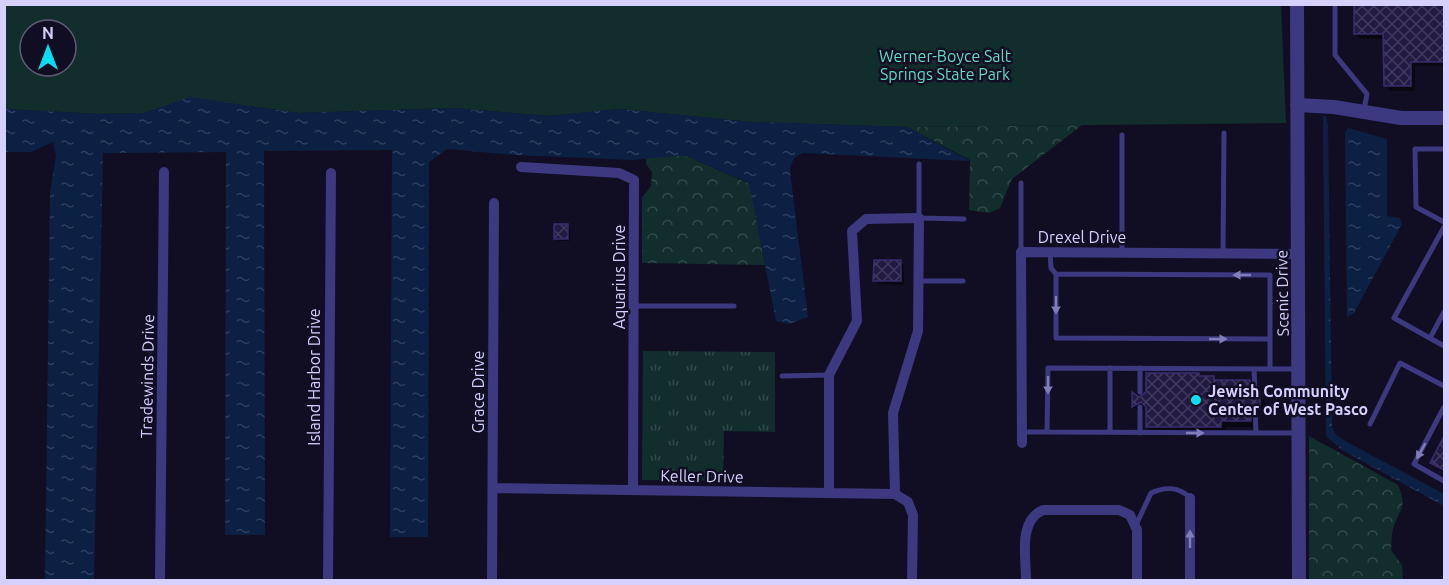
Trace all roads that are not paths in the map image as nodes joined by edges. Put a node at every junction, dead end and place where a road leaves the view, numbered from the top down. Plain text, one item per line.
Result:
1 (1297, 4) edge
2 (1335, 4) edge
3 (1298, 105) junction
4 (1364, 112) junction
5 (1444, 118) edge
6 (1224, 133) dead end
7 (1122, 135) dead end
8 (1444, 149) edge
9 (919, 164) dead end
10 (521, 167) dead end
11 (164, 172) dead end
12 (331, 173) dead end
13 (1021, 183) dead end
14 (494, 203) dead end
15 (919, 218) junction
16 (964, 219) dead end
17 (1444, 222) edge
18 (1444, 227) edge
19 (1021, 252) junction
20 (1050, 252) junction
21 (1122, 252) junction
22 (1223, 253) junction
23 (1298, 254) junction
24 (1056, 274) junction
25 (918, 281) junction
26 (963, 281) dead end
27 (634, 306) junction
28 (734, 306) dead end
29 (1444, 312) edge
30 (1430, 338) junction
31 (1269, 339) junction
32 (1444, 346) edge
33 (1110, 368) junction
34 (1140, 368) junction
35 (1254, 369) junction
36 (1270, 369) junction
37 (1299, 369) junction
38 (830, 375) junction
39 (782, 376) dead end
40 (1444, 386) edge
41 (1140, 392) dead end
42 (1255, 393) dead end
43 (1140, 407) dead end
44 (1255, 408) dead end
45 (1444, 408) edge
46 (1370, 424) dead end
47 (1047, 432) junction
48 (1110, 432) junction
49 (1140, 433) junction
50 (1256, 433) junction
51 (1299, 433) junction
52 (1022, 437) joint
53 (1444, 481) edge
54 (493, 488) junction
55 (633, 490) junction
56 (829, 493) junction
57 (895, 494) junction
58 (1190, 498) joint
59 (1135, 527) junction
60 (160, 580) edge
61 (328, 580) edge
62 (492, 580) edge
63 (912, 580) edge
64 (1026, 580) edge
65 (1137, 580) edge
66 (1190, 580) edge
67 (1299, 580) edge

1 - 3 street, Scenic Drive
2 - 4 lane
3 - 4 street
3 - 23 street, Scenic Drive
4 - 5 street
6 - 22 lane
7 - 21 lane
8 - 17 lane
9 - 15 lane
10 - 27 street, Aquarius Drive
11 - 60 street, Tradewinds Drive
12 - 61 street, Island Harbor Drive
13 - 19 lane
14 - 54 street, Grace Drive
15 - 16 lane
15 - 25 street
15 - 38 street
18 - 30 lane
19 - 20 street, Drexel Drive
19 - 52 street, Drexel Drive
20 - 21 street, Drexel Drive
20 - 24 lane
21 - 22 street, Drexel Drive
22 - 23 street, Drexel Drive
23 - 37 street, Scenic Drive
24 -> 31 lane
31 -> 24 lane
25 - 26 lane
25 - 57 street
27 - 28 lane
27 - 55 street, Aquarius Drive
29 - 30 lane
30 - 32 lane
31 - 36 lane
33 - 34 lane
33 -> 47 lane
33 - 48 lane
34 - 35 lane
34 - 41 lane
35 - 36 lane
35 - 42 lane
36 - 37 lane
37 - 51 street, Scenic Drive
38 - 39 lane
38 - 56 street
40 - 46 lane
43 - 49 lane
44 - 50 lane
45 -> 53 lane
47 - 48 lane
47 - 52 lane
48 - 49 lane
49 -> 50 lane
50 - 51 lane
51 - 67 street, Scenic Drive
54 - 55 street, Keller Drive
54 - 62 street, Grace Drive
55 - 56 street, Keller Drive
56 - 57 street, Keller Drive
57 - 63 street
58 - 59 lane
66 -> 58 street
59 - 64 street
59 - 65 street

